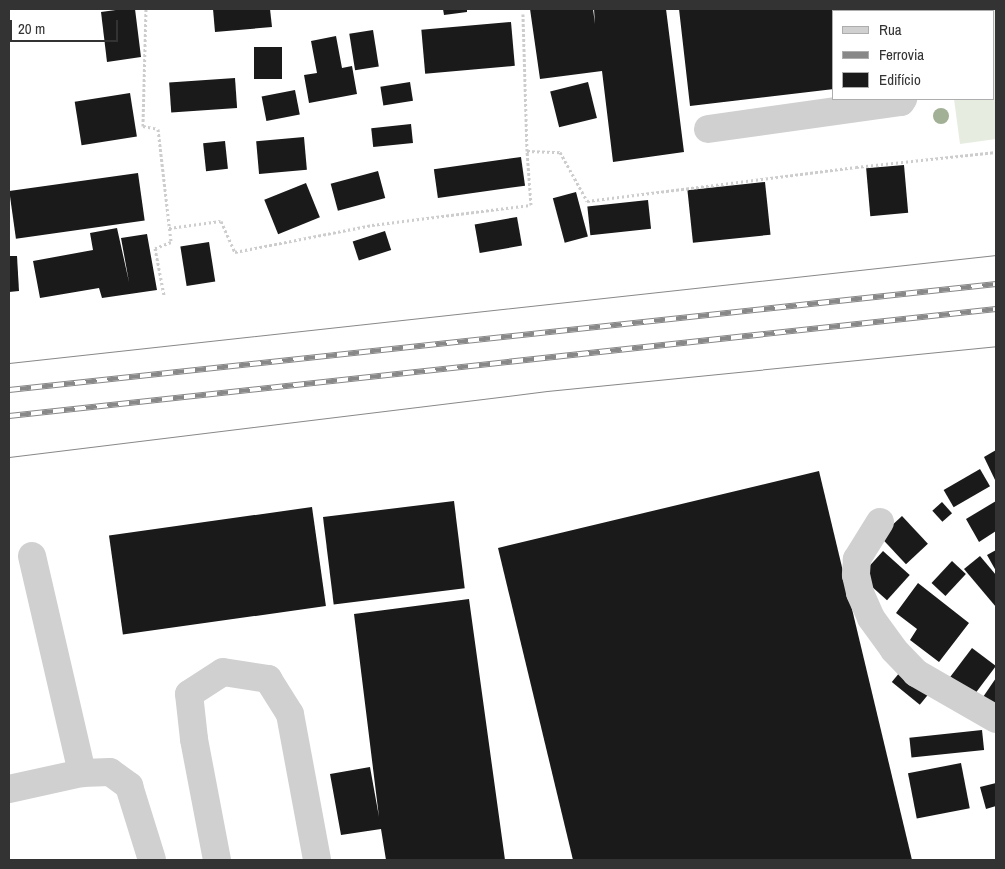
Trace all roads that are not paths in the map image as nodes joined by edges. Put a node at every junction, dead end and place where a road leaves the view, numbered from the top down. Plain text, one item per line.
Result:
1 (902, 100) edge
2 (708, 129) dead end
3 (880, 522) dead end
4 (32, 556) dead end
5 (996, 719) edge
6 (82, 773) junction
7 (9, 786) edge
8 (152, 860) edge
9 (217, 860) edge
10 (317, 860) edge

1 - 2 street
3 - 5 street
4 - 6 street
6 - 7 street
6 - 8 street
9 - 10 street

